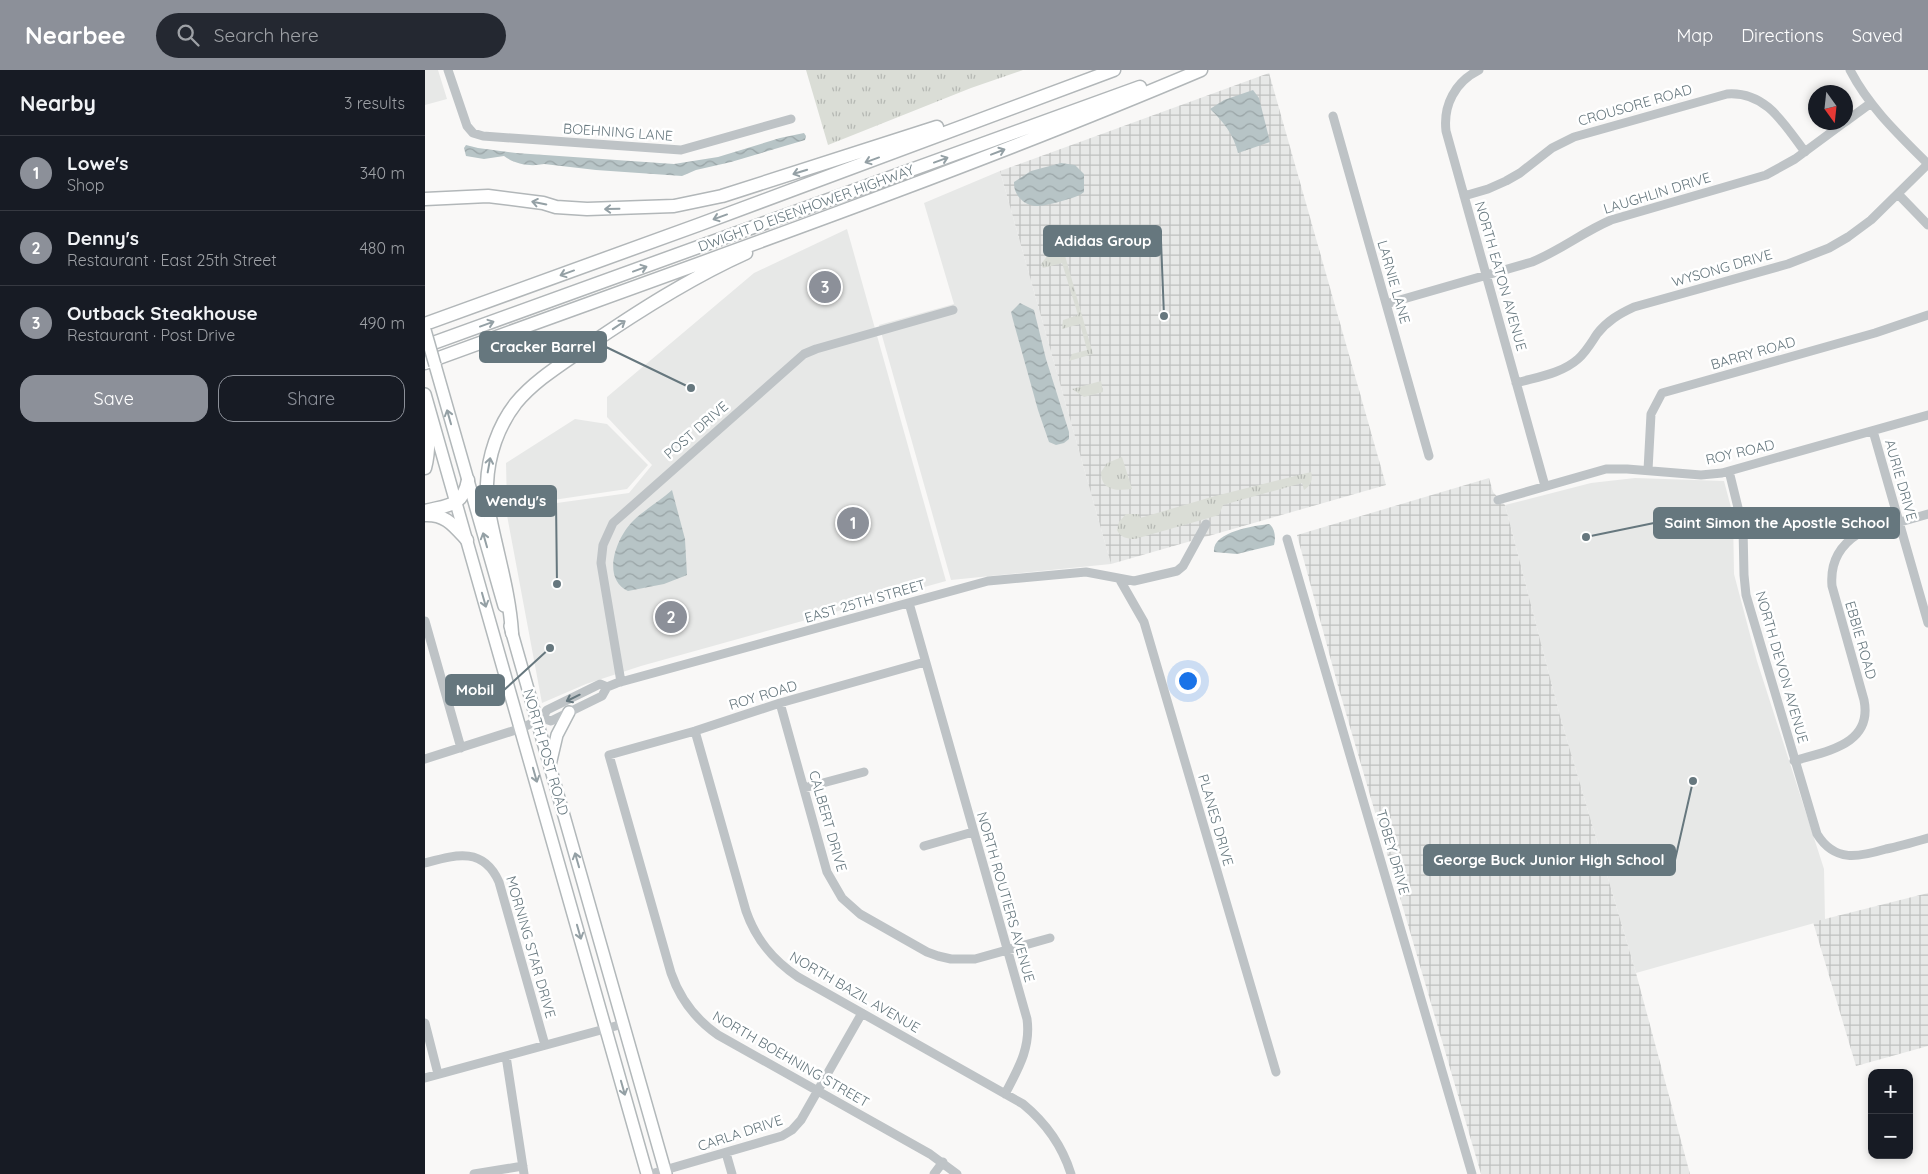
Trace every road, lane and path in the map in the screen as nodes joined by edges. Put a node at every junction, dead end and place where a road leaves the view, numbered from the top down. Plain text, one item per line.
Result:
1 (448, 70) edge
2 (1110, 70) edge
3 (1114, 70) edge
4 (1188, 70) edge
5 (1201, 70) edge
6 (1479, 70) edge
7 (1850, 70) edge
8 (1871, 104) junction
9 (1333, 116) dead end
10 (1853, 116) edge
11 (791, 119) dead end
12 (1834, 130) edge
13 (1805, 152) junction
14 (1928, 164) edge
15 (1898, 194) junction
16 (1464, 196) junction
17 (449, 198) junction
18 (425, 199) edge
19 (870, 200) junction
20 (425, 205) edge
21 (1928, 225) edge
22 (1486, 276) junction
23 (1386, 304) junction
24 (953, 310) dead end
25 (1928, 315) edge
26 (425, 324) edge
27 (425, 330) edge
28 (425, 346) edge
29 (430, 364) edge
30 (1516, 383) junction
31 (425, 394) edge
32 (425, 412) edge
33 (1928, 415) edge
34 (1873, 431) junction
35 (1429, 456) dead end
36 (425, 468) edge
37 (1648, 470) junction
38 (1729, 471) junction
39 (468, 480) junction
40 (1545, 486) junction
41 (1498, 500) dead end
42 (456, 502) junction
43 (425, 511) edge
44 (1928, 514) edge
45 (425, 515) edge
46 (1899, 522) junction
47 (1206, 524) dead end
48 (1287, 538) dead end
49 (467, 540) junction
50 (1120, 580) junction
51 (909, 603) junction
52 (425, 621) edge
53 (1928, 623) edge
54 (512, 633) junction
55 (925, 662) junction
56 (621, 682) junction
57 (607, 687) junction
58 (780, 703) junction
59 (569, 712) junction
60 (540, 720) junction
61 (522, 728) junction
62 (695, 731) junction
63 (461, 748) junction
64 (609, 755) joint
65 (425, 758) edge
66 (1794, 761) junction
67 (550, 765) junction
68 (864, 772) dead end
69 (804, 788) junction
70 (973, 832) junction
71 (1928, 838) edge
72 (924, 846) dead end
73 (425, 864) edge
74 (1050, 938) dead end
75 (1007, 950) junction
76 (861, 1013) junction
77 (425, 1023) edge
78 (623, 1024) junction
79 (606, 1029) junction
80 (545, 1045) junction
81 (506, 1056) junction
82 (1276, 1072) dead end
83 (438, 1074) junction
84 (425, 1078) edge
85 (818, 1091) junction
86 (1005, 1094) junction
87 (726, 1153) junction
88 (943, 1162) junction
89 (523, 1170) edge
90 (665, 1172) edge
91 (474, 1174) edge
92 (649, 1174) edge
93 (732, 1174) edge
94 (935, 1174) edge
95 (957, 1174) edge
96 (1071, 1174) edge
97 (1473, 1174) edge

1 - 11 street, BOEHNING LANE
2 -> 17 highway
3 -> 26 highway, DWIGHT D EISENHOWER HIGHWAY
28 -> 4 highway, DWIGHT D EISENHOWER HIGHWAY
19 -> 5 highway
6 - 16 street, NORTH EATON AVENUE
7 - 8 street
8 - 10 street, LAUGHLIN DRIVE
8 - 14 street
9 - 23 street, LARNIE LANE
12 - 13 street, LAUGHLIN DRIVE
13 - 16 street, CROUSORE ROAD
13 - 22 street, LAUGHLIN DRIVE
14 - 15 street, WYSONG DRIVE
15 - 21 street
15 - 30 street, WYSONG DRIVE
16 - 22 street, NORTH EATON AVENUE
17 - 18 highway
17 - 20 highway
19 - 29 highway
54 -> 19 highway
22 - 23 street, LAUGHLIN DRIVE
22 - 30 street, NORTH EATON AVENUE
23 - 35 street, LARNIE LANE
24 - 56 street, POST DRIVE
25 - 37 street, BARRY ROAD
27 - 29 main road, NORTH POST ROAD, bridge
39 -> 29 main road, NORTH POST ROAD
30 - 40 street, NORTH EATON AVENUE
31 - 42 main road, NORTH POST ROAD
32 - 36 highway
33 - 34 street, ROY ROAD
34 - 38 street, ROY ROAD
34 - 46 street, AURIE DRIVE
37 - 38 street, ROY ROAD
37 - 40 street, ROY ROAD
38 - 66 street, NORTH DEVON AVENUE
39 - 42 highway
54 -> 39 main road, NORTH POST ROAD
40 - 41 street, ROY ROAD
42 - 43 highway
42 - 49 main road, NORTH POST ROAD
44 - 46 street, EBBIE ROAD
45 - 49 highway
46 - 53 street, AURIE DRIVE
46 - 66 street, EBBIE ROAD
47 - 50 street, EAST 25TH STREET
48 - 97 street, TOBEY DRIVE
49 -> 61 main road, NORTH POST ROAD
50 - 51 street, EAST 25TH STREET
50 - 82 street, PLANES DRIVE
51 - 55 street, NORTH ROUTIERS AVENUE
51 - 56 street, EAST 25TH STREET
52 - 63 street
54 - 60 main road, NORTH POST ROAD
55 - 58 street, ROY ROAD
55 - 70 street, NORTH ROUTIERS AVENUE
56 - 57 street, EAST 25TH STREET
57 - 59 street, EAST 25TH STREET
57 -> 60 street, EAST 25TH STREET
58 - 62 street, ROY ROAD
58 - 69 street, CALBERT DRIVE
59 - 60 street, EAST 25TH STREET
59 - 67 main road
60 - 61 street, EAST 25TH STREET
60 - 67 main road, NORTH POST ROAD
61 - 63 street, EAST 25TH STREET
61 -> 79 main road, NORTH POST ROAD
62 - 64 street, ROY ROAD
62 - 76 street, NORTH BAZIL AVENUE
63 - 65 street, EAST 25TH STREET
64 - 85 street, NORTH BOEHNING STREET
66 - 71 street, NORTH DEVON AVENUE
78 -> 67 main road, NORTH POST ROAD
68 - 69 street
69 - 75 street, CALBERT DRIVE
70 - 72 street
70 - 75 street, NORTH ROUTIERS AVENUE
73 - 80 street, MORNING STAR DRIVE
74 - 75 street, CALBERT DRIVE
75 - 86 street, NORTH ROUTIERS AVENUE
76 - 85 street, CARLA DRIVE
76 - 86 street, NORTH BAZIL AVENUE
77 - 83 street
78 - 79 street
78 - 90 main road, NORTH POST ROAD
79 - 80 street
79 -> 92 main road, NORTH POST ROAD
80 - 81 street
81 - 83 street
81 - 89 street
83 - 84 street
85 - 87 street, CARLA DRIVE
85 - 88 street, NORTH BOEHNING STREET
86 - 96 street
87 - 90 street, CARLA DRIVE
87 - 93 street
88 - 94 street
88 - 95 street, NORTH BOEHNING STREET
89 - 91 street
90 - 92 street, CARLA DRIVE

